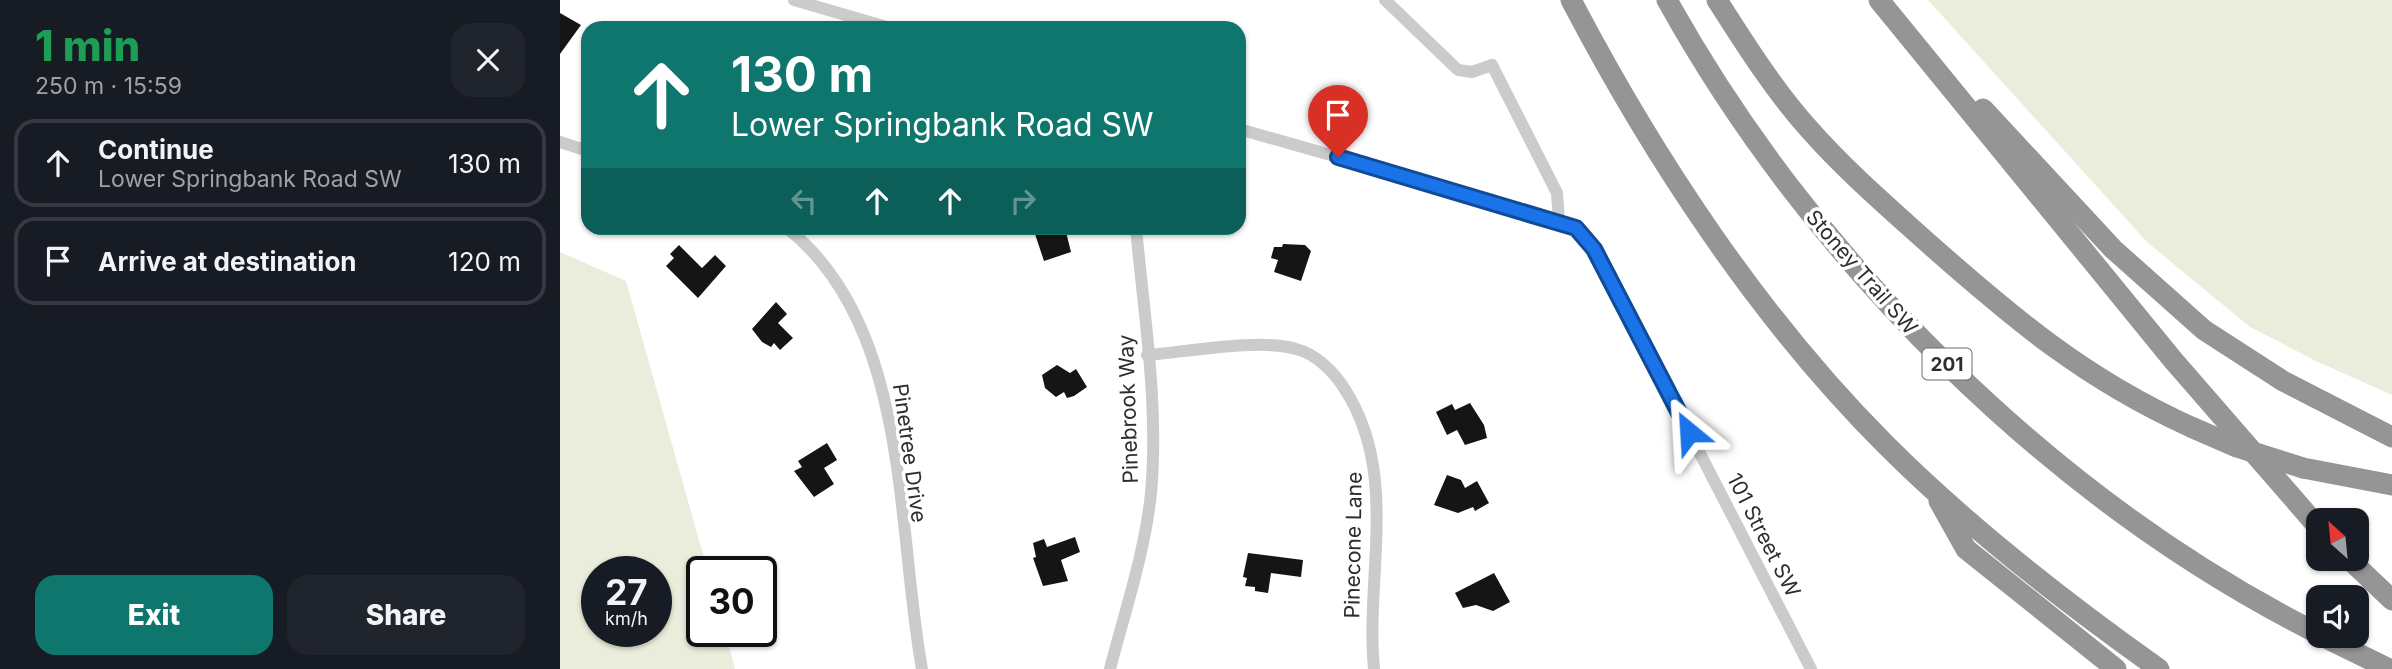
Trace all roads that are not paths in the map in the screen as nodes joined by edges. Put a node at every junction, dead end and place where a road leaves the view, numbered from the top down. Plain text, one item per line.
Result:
1 (794, 0) edge
2 (1385, 0) edge
3 (1571, 0) edge
4 (1667, 0) edge
5 (1717, 0) edge
6 (1880, 0) edge
7 (866, 21) edge
8 (1246, 131) edge
9 (560, 142) edge
10 (581, 149) edge
11 (1559, 221) junction
12 (793, 235) edge
13 (1137, 235) edge
14 (1147, 355) junction
15 (2392, 437) edge
16 (2392, 485) edge
17 (1931, 487) junction
18 (2306, 513) edge
19 (2362, 571) edge
20 (2392, 600) edge
21 (2306, 627) edge
22 (2346, 648) edge
23 (922, 669) edge
24 (1110, 669) edge
25 (1374, 669) edge
26 (1811, 669) edge
27 (2116, 669) edge
28 (2159, 669) edge
29 (2389, 669) edge

1 - 7 street
2 - 11 street
3 - 17 highway
4 - 21 highway, Stoney Trail SW / 201
5 - 16 highway, bridge
6 - 15 highway
6 - 18 highway
8 - 11 street, 101 Street SW
9 - 10 street
11 - 26 street, 101 Street SW
12 - 23 street, Pinetree Drive
13 - 14 street, Pinebrook Way
14 - 24 street, Pinebrook Way
14 - 25 street, Pinecone Lane
17 - 27 highway
17 - 28 highway
19 - 20 highway
22 - 29 highway, Stoney Trail SW / 201

